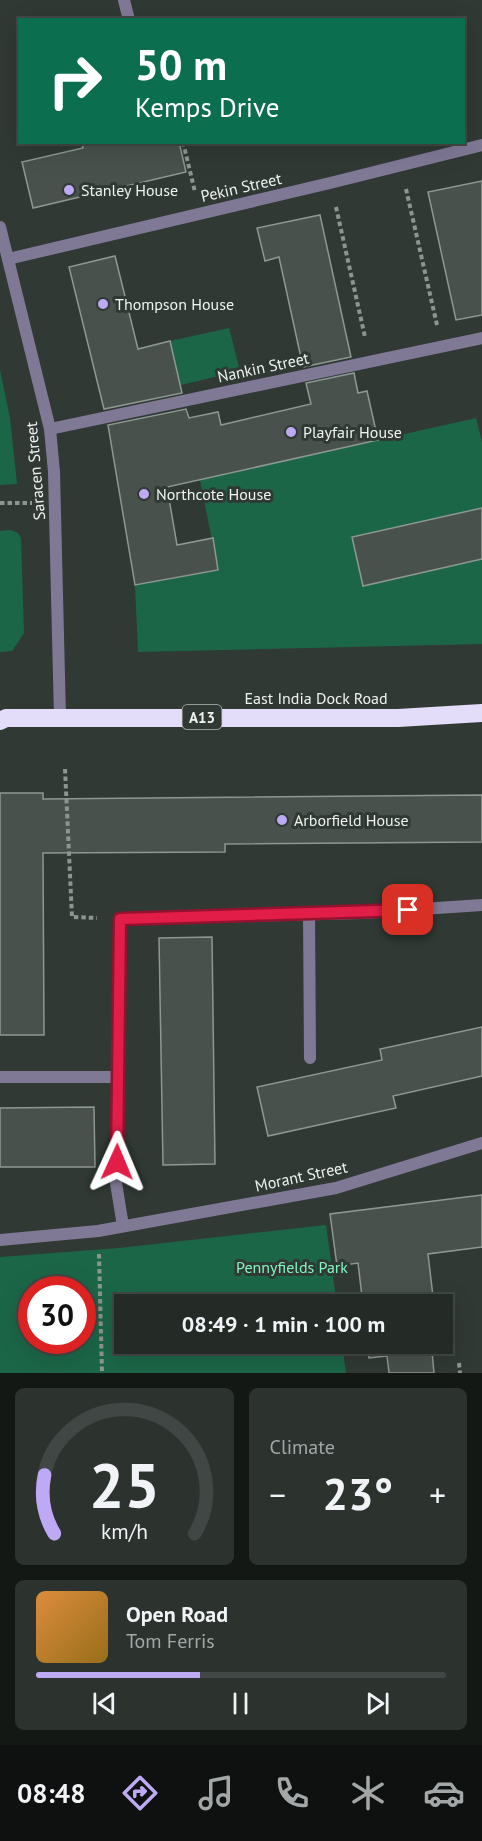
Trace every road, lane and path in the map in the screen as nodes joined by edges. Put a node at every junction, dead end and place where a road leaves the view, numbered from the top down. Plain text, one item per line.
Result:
1 (124, 0) edge
2 (128, 18) edge
3 (183, 144) edge
4 (482, 145) edge
5 (400, 165) junction
6 (330, 183) junction
7 (200, 213) junction
8 (0, 227) edge
9 (4, 259) edge
10 (482, 338) edge
11 (443, 346) junction
12 (370, 362) junction
13 (50, 429) junction
14 (0, 503) edge
15 (29, 503) dead end
16 (482, 713) edge
17 (60, 717) junction
18 (2, 718) edge
19 (65, 768) dead end
20 (482, 905) edge
21 (309, 913) junction
22 (120, 919) junction
23 (310, 1058) dead end
24 (0, 1077) edge
25 (118, 1077) junction
26 (482, 1143) edge
27 (123, 1226) junction
28 (98, 1231) junction
29 (0, 1240) edge
30 (459, 1363) dead end
31 (102, 1373) edge
32 (460, 1373) edge

1 - 2 street
3 - 7 path
4 - 5 street, Pekin Street
5 - 6 street, Pekin Street
5 - 11 path
6 - 7 street, Pekin Street
6 - 12 path
7 - 9 street, Pekin Street
8 - 9 street, Saracen Street
9 - 13 street, Saracen Street
10 - 11 street, Nankin Street
11 - 12 street, Nankin Street
12 - 13 street, Nankin Street
13 - 17 street, Saracen Street
14 - 15 path
16 - 17 highway, East India Dock Road / A13
17 - 18 highway, East India Dock Road / A13
19 - 22 path
20 - 21 street
21 - 22 street
21 - 23 street
22 - 25 street
24 - 25 street
25 - 27 street
26 - 27 street, Morant Street
27 - 28 street, Morant Street
28 - 29 street, Morant Street
28 - 31 path
30 - 32 path

